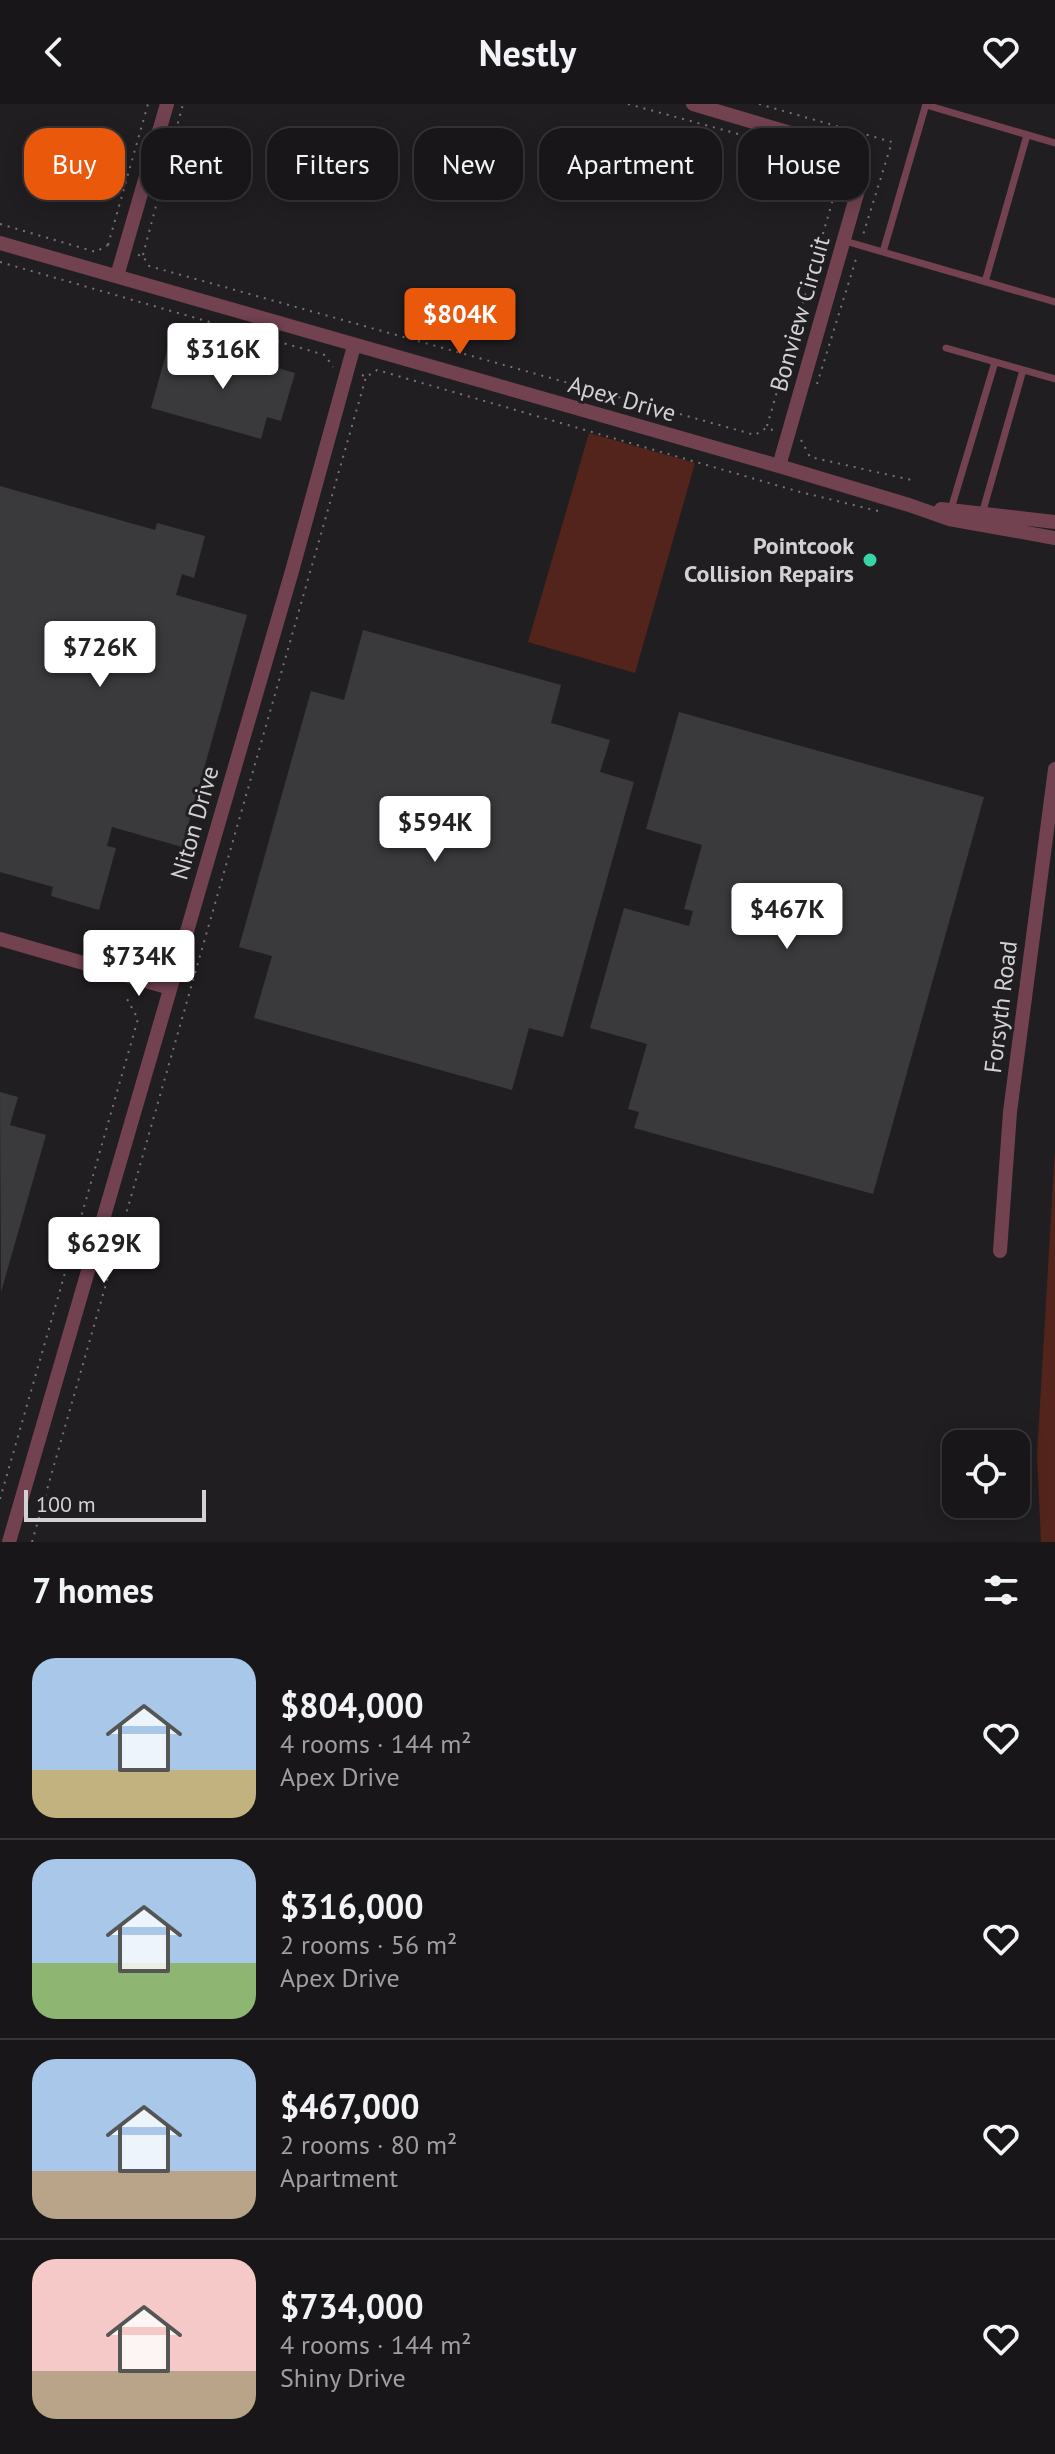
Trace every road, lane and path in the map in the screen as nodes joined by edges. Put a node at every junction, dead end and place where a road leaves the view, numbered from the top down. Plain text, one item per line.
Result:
1 (148, 104) edge
2 (167, 104) edge
3 (183, 104) edge
4 (628, 104) edge
5 (693, 104) edge
6 (926, 105) edge
7 (738, 134) edge
8 (1027, 135) junction
9 (1055, 143) edge
10 (833, 200) edge
11 (0, 224) edge
12 (845, 241) junction
13 (0, 243) edge
14 (108, 245) junction
15 (125, 251) junction
16 (883, 252) junction
17 (143, 256) junction
18 (0, 262) edge
19 (117, 276) junction
20 (985, 282) junction
21 (1055, 302) edge
22 (354, 346) junction
23 (946, 348) dead end
24 (995, 362) junction
25 (1023, 370) junction
26 (347, 371) junction
27 (366, 377) junction
28 (1055, 379) edge
29 (766, 428) junction
30 (788, 435) junction
31 (779, 466) junction
32 (916, 481) dead end
33 (909, 505) junction
34 (950, 510) junction
35 (888, 513) dead end
36 (982, 514) junction
37 (1055, 522) edge
38 (1055, 538) edge
39 (1055, 769) edge
40 (0, 939) edge
41 (170, 988) junction
42 (126, 997) dead end
43 (1000, 1251) dead end
44 (0, 1499) edge
45 (9, 1542) edge
46 (32, 1542) edge

1 - 14 path
2 - 15 street
3 - 17 path
4 - 7 path
5 - 12 street, Bonview Circuit
6 - 8 lane
6 - 16 lane
8 - 9 lane
8 - 20 lane
10 - 29 path
11 - 14 path
12 - 16 lane
12 - 30 street, Bonview Circuit
13 - 19 street, Apex Drive
14 - 15 path
15 - 17 path
15 - 19 street
16 - 20 lane
17 - 29 path
18 - 26 path
19 - 22 street, Apex Drive
20 - 21 lane
22 - 26 street, Niton Drive
22 - 31 street, Apex Drive
23 - 24 lane
24 - 25 lane
24 - 34 lane
25 - 28 lane
25 - 36 lane
26 - 27 path
26 - 41 street, Niton Drive
27 - 35 path
27 - 46 path
29 - 30 path
30 - 31 street, Bonview Circuit
30 - 32 path
31 - 33 street, Apex Drive
33 - 34 street, Apex Drive
33 - 38 street, Apex Drive
34 - 36 street, Apex Drive
36 - 37 street, Apex Drive
39 - 43 street, Forsyth Road
40 - 41 street
41 - 45 street, Niton Drive
42 - 44 path

